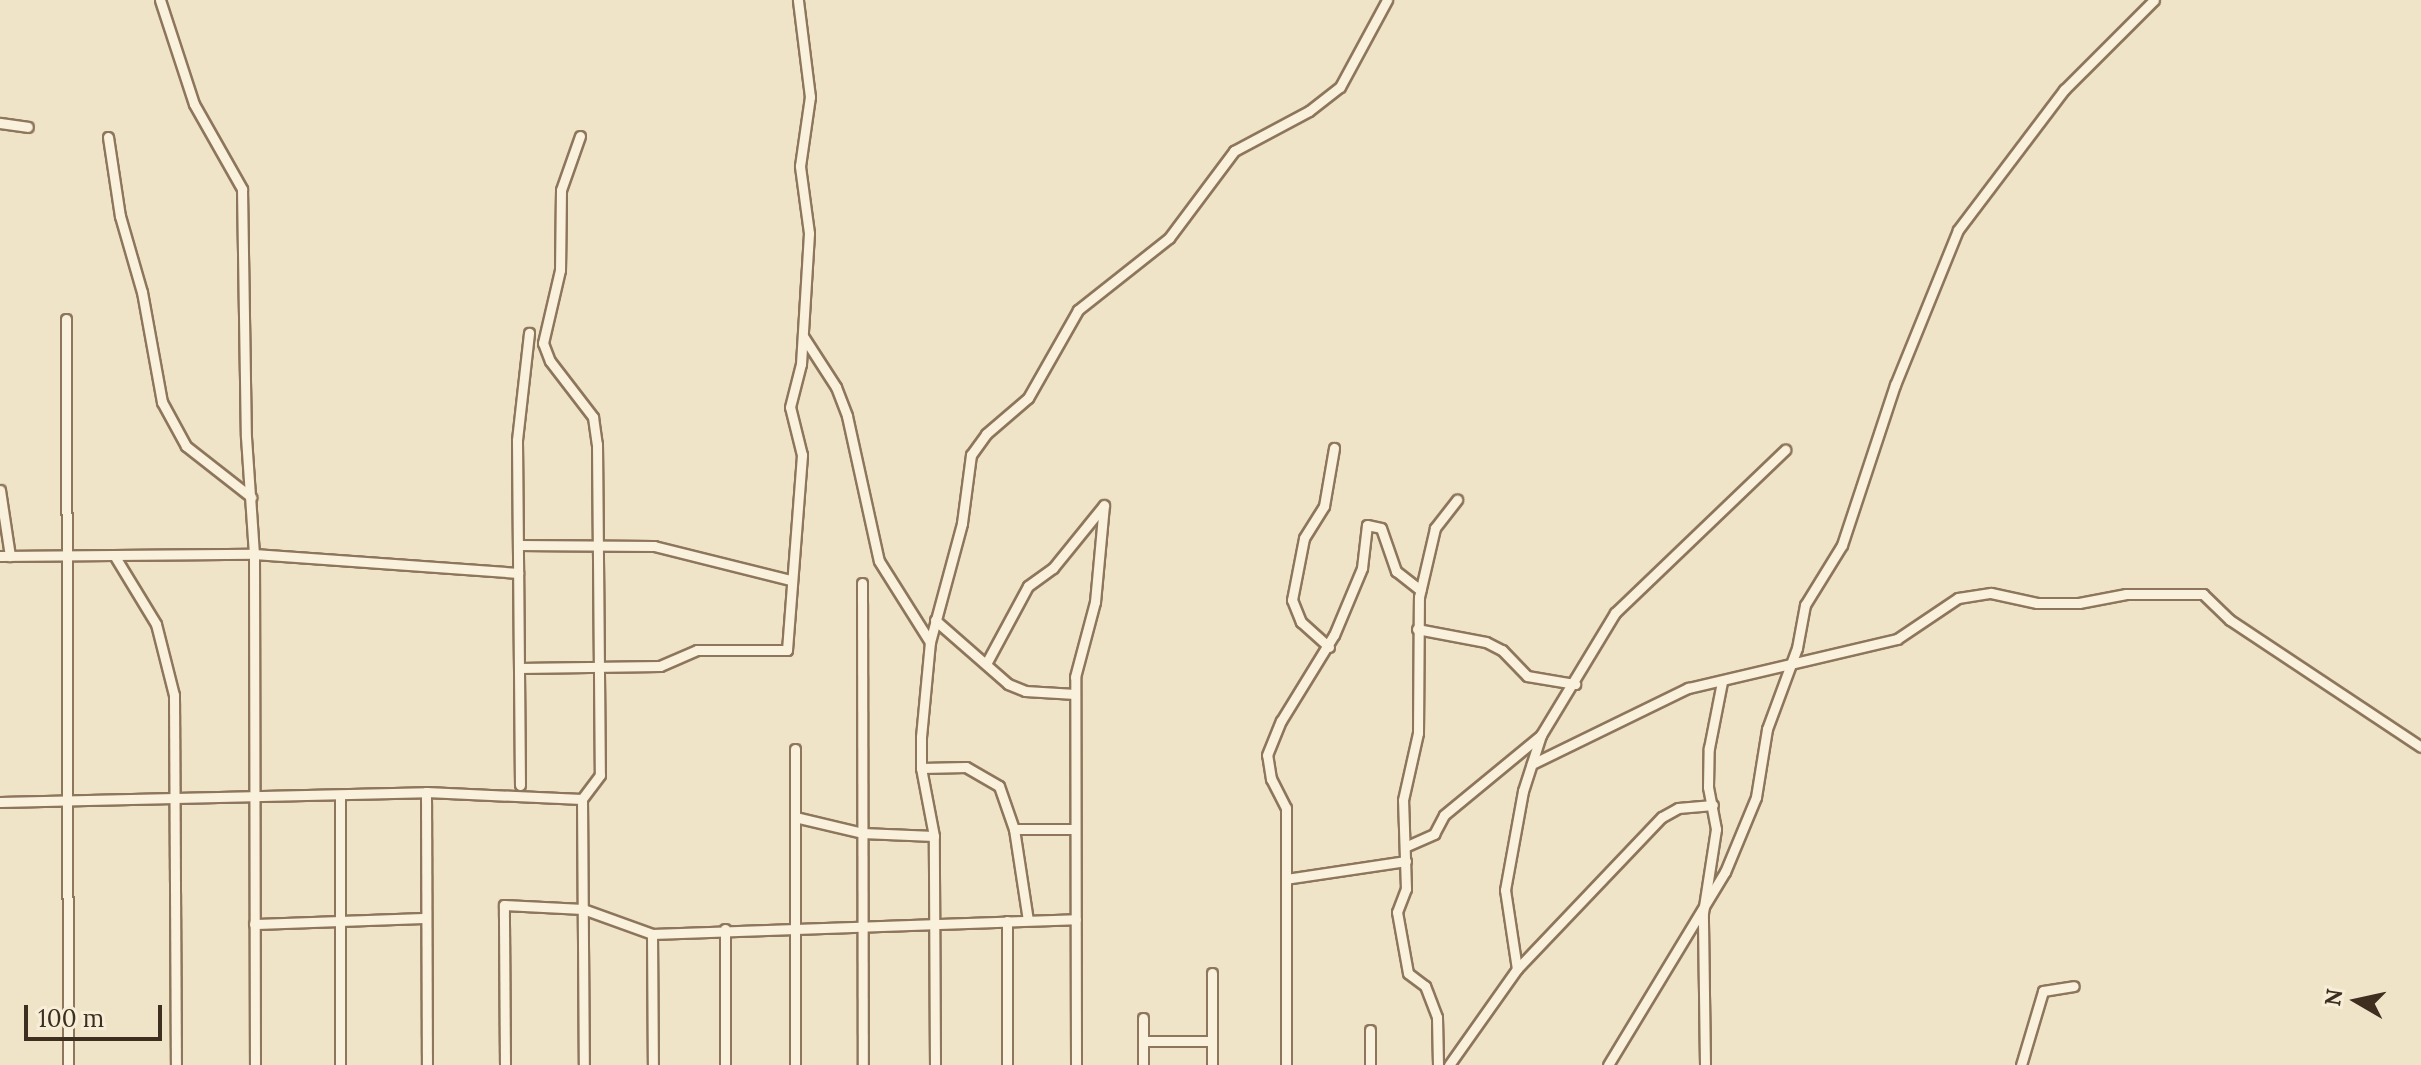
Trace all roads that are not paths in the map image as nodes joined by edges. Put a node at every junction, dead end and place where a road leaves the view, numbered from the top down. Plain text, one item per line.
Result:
1 (160, 0) edge
2 (798, 0) edge
3 (1387, 0) edge
4 (2154, 0) edge
5 (0, 123) edge
6 (28, 127) dead end
7 (580, 136) dead end
8 (108, 137) dead end
9 (66, 319) dead end
10 (529, 333) dead end
11 (803, 336) junction
12 (1334, 448) dead end
13 (1785, 450) dead end
14 (0, 490) edge
15 (251, 497) junction
16 (1457, 500) dead end
17 (596, 543) junction
18 (518, 545) junction
19 (254, 554) junction
20 (66, 555) junction
21 (114, 555) junction
22 (5, 556) edge
23 (518, 573) junction
24 (790, 580) junction
25 (862, 583) dead end
26 (1420, 590) junction
27 (935, 620) junction
28 (1417, 629) junction
29 (930, 642) junction
30 (1329, 647) junction
31 (987, 662) junction
32 (1791, 665) junction
33 (598, 667) junction
34 (519, 668) junction
35 (1722, 682) junction
36 (1575, 684) junction
37 (1075, 694) junction
38 (1541, 735) junction
39 (2421, 747) edge
40 (795, 749) dead end
41 (1532, 764) junction
42 (921, 768) junction
43 (520, 785) dead end
44 (426, 792) junction
45 (174, 797) junction
46 (253, 797) junction
47 (340, 797) junction
48 (582, 799) junction
49 (67, 801) junction
50 (0, 802) edge
51 (1713, 805) junction
52 (795, 817) junction
53 (1014, 829) junction
54 (1075, 829) junction
55 (862, 833) junction
56 (934, 836) junction
57 (1407, 846) junction
58 (1406, 861) junction
59 (1286, 879) junction
60 (583, 909) junction
61 (1703, 913) junction
62 (426, 918) junction
63 (1076, 919) junction
64 (1028, 920) junction
65 (1007, 921) junction
66 (935, 922) junction
67 (254, 924) junction
68 (340, 924) junction
69 (863, 926) junction
70 (725, 929) junction
71 (795, 930) junction
72 (652, 934) junction
73 (1517, 969) junction
74 (1212, 973) dead end
75 (2074, 986) dead end
76 (1143, 1018) dead end
77 (1370, 1030) dead end
78 (1143, 1041) junction
79 (1212, 1041) junction
80 (68, 1065) edge
81 (176, 1065) edge
82 (255, 1065) edge
83 (340, 1065) edge
84 (427, 1065) edge
85 (505, 1065) edge
86 (584, 1065) edge
87 (653, 1065) edge
88 (725, 1065) edge
89 (795, 1065) edge
90 (863, 1065) edge
91 (935, 1065) edge
92 (1007, 1065) edge
93 (1076, 1065) edge
94 (1143, 1065) edge
95 (1212, 1065) edge
96 (1286, 1065) edge
97 (1370, 1065) edge
98 (1438, 1065) edge
99 (1449, 1065) edge
100 (1608, 1065) edge
101 (1705, 1065) edge
102 (2021, 1065) edge

1 - 15 street
2 - 11 street
3 - 27 street
4 - 32 street
5 - 6 street
7 - 17 street
8 - 15 street
9 - 20 street
10 - 18 street
11 - 24 street
11 - 29 street
12 - 30 street
13 - 36 street
14 - 22 street
15 - 19 street
16 - 26 street
17 - 18 street
17 - 24 street
17 - 33 street
18 - 23 street
19 - 21 street
19 - 23 street
19 - 46 street
20 - 21 street
20 - 22 street
20 - 49 street
21 - 45 street
23 - 34 street
24 - 33 street
25 - 55 street
26 - 28 street
26 - 30 street
27 - 29 street
27 - 31 street
28 - 36 street
28 - 57 street
29 - 42 street
30 - 59 street
31 - 37 street
31 - 37 street
32 - 35 street
32 - 39 street
32 - 61 street
33 - 34 street
33 - 48 street
34 - 43 street
35 - 41 street
35 - 51 street
36 - 38 street
37 - 54 street
38 - 41 street
38 - 57 street
40 - 52 street
41 - 73 street
42 - 53 street
42 - 56 street
44 - 47 street
44 - 48 street
44 - 62 street
45 - 46 street
45 - 49 street
45 - 81 street
46 - 47 street
46 - 67 street
47 - 68 street
48 - 60 street
49 - 50 street
49 - 80 street
51 - 61 street
51 - 73 street
52 - 55 street
52 - 71 street
53 - 54 street
53 - 64 street
54 - 63 street
55 - 56 street
55 - 69 street
56 - 66 street
57 - 58 street
58 - 59 street
58 - 98 street
59 - 96 street
60 - 72 street
60 - 85 street
60 - 86 street
61 - 100 street
61 - 101 street
62 - 68 street
62 - 84 street
63 - 64 street
63 - 93 street
64 - 65 street
65 - 66 street
65 - 92 street
66 - 69 street
66 - 91 street
67 - 68 street
67 - 82 street
68 - 83 street
69 - 71 street
69 - 90 street
70 - 71 street
70 - 72 street
70 - 88 street
71 - 89 street
72 - 87 street
73 - 99 street
74 - 79 street
75 - 102 street
76 - 78 street
77 - 97 street
78 - 79 street
78 - 94 street
79 - 95 street

